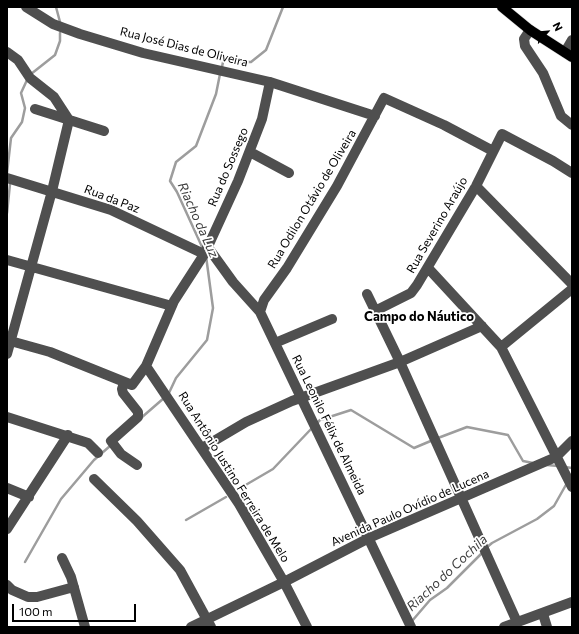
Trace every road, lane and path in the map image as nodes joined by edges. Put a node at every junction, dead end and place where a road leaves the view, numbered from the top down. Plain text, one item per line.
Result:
1 (26, 7) edge
2 (502, 7) edge
3 (530, 30) junction
4 (572, 40) edge
5 (7, 52) edge
6 (568, 54) edge
7 (270, 82) junction
8 (34, 109) dead end
9 (375, 116) junction
10 (69, 120) junction
11 (572, 125) edge
12 (104, 131) dead end
13 (493, 151) junction
14 (250, 152) junction
15 (289, 173) dead end
16 (572, 173) edge
17 (7, 178) edge
18 (476, 186) junction
19 (52, 191) junction
20 (205, 250) junction
21 (7, 260) edge
22 (31, 266) junction
23 (428, 268) junction
24 (572, 284) edge
25 (572, 289) edge
26 (367, 294) dead end
27 (172, 306) junction
28 (375, 311) junction
29 (260, 312) junction
30 (332, 320) dead end
31 (482, 326) junction
32 (9, 341) edge
33 (275, 343) junction
34 (501, 347) junction
35 (7, 354) edge
36 (400, 362) junction
37 (146, 366) junction
38 (128, 384) junction
39 (302, 398) junction
40 (7, 417) edge
41 (68, 436) junction
42 (572, 441) edge
43 (202, 448) junction
44 (98, 453) dead end
45 (556, 457) junction
46 (137, 465) dead end
47 (94, 479) dead end
48 (572, 487) edge
49 (7, 488) edge
50 (29, 497) junction
51 (462, 498) junction
52 (7, 529) edge
53 (369, 538) junction
54 (62, 558) dead end
55 (284, 582) junction
56 (7, 585) edge
57 (74, 587) junction
58 (572, 602) edge
59 (543, 614) junction
60 (517, 622) junction
61 (209, 623) edge
62 (85, 627) edge
63 (191, 627) edge
64 (307, 627) edge
65 (411, 627) edge
66 (504, 627) edge
67 (547, 627) edge

1 - 7 street, Rua José Dias de Oliveira
2 - 3 main road
3 - 6 main road
3 - 11 street
4 - 6 street
5 - 10 street
7 - 9 street, Rua José Dias de Oliveira
7 - 14 street, Rua do Sossego
8 - 10 street
9 - 13 street, Rua Odilon Otávio de Oliveira
9 - 29 street, Rua Odilon Otávio de Oliveira
10 - 12 street
10 - 19 street
13 - 16 street, Rua Severino Araújo
13 - 18 street, Rua Severino Araújo
14 - 15 street
14 - 20 street, Rua do Sossego
17 - 19 street, Rua da Paz
18 - 23 street, Rua Severino Araújo
18 - 24 street
19 - 20 street, Rua da Paz
19 - 22 street
20 - 27 street, Rua do Sossego
20 - 29 street, Rua Leonilo Félix de Almeida
21 - 22 street
22 - 27 street
22 - 32 street
23 - 28 street, Rua Severino Araújo
23 - 31 street
25 - 34 street
26 - 28 street
27 - 37 street, Rua do Sossego
28 - 36 street
29 - 33 street, Rua Leonilo Félix de Almeida
30 - 33 street
31 - 34 street
31 - 36 street
32 - 35 street
32 - 38 street
33 - 39 street, Rua Leonilo Félix de Almeida
34 - 45 street
36 - 39 street
36 - 51 street
37 - 38 street, Rua do Sossego
37 - 43 street, Rua Antônio Justino Ferreira de Melo
38 - 46 street
39 - 43 street
39 - 53 street, Rua Leonilo Félix de Almeida
40 - 41 street
41 - 44 street
41 - 50 street
42 - 45 street, Avenida Paulo Ovídio de Lucena
43 - 55 street, Rua Antônio Justino Ferreira de Melo
45 - 48 street
45 - 51 street, Avenida Paulo Ovídio de Lucena
47 - 61 street
49 - 50 street
50 - 52 street
51 - 53 street, Avenida Paulo Ovídio de Lucena
51 - 60 street
53 - 55 street, Avenida Paulo Ovídio de Lucena
53 - 65 street, Rua Leonilo Félix de Almeida
54 - 57 street
55 - 61 street, Avenida Paulo Ovídio de Lucena
55 - 64 street, Rua Antônio Justino Ferreira de Melo
56 - 57 street
57 - 62 street
58 - 59 street
59 - 60 street
59 - 67 street
60 - 66 street
61 - 63 street, Avenida Paulo Ovídio de Lucena

